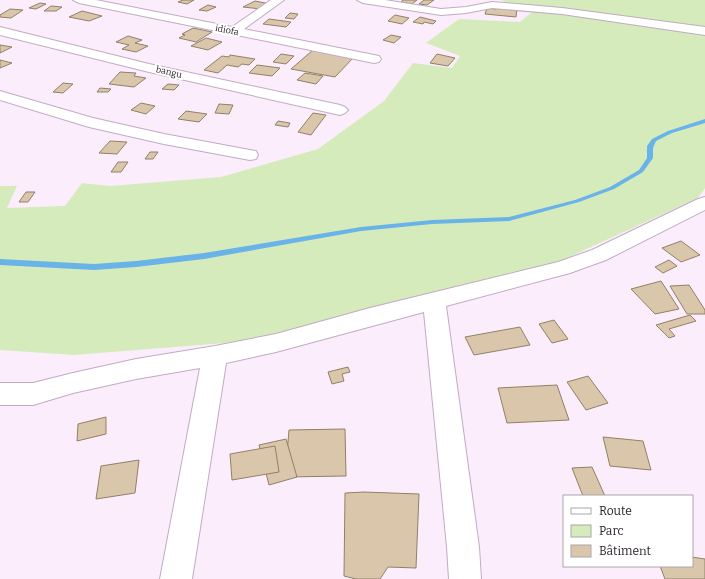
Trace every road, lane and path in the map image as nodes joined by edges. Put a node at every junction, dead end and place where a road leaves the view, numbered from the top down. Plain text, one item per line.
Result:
1 (80, 0) edge
2 (278, 0) edge
3 (363, 0) edge
4 (0, 31) edge
5 (234, 31) junction
6 (705, 31) edge
7 (374, 59) dead end
8 (0, 95) edge
9 (340, 110) dead end
10 (250, 155) dead end
11 (705, 203) edge
12 (434, 301) junction
13 (215, 356) junction
14 (0, 394) edge
15 (176, 579) edge
16 (465, 579) edge

1 - 5 street, idiofa
2 - 5 street
3 - 6 street
4 - 9 street, bangu
5 - 7 street, idiofa
8 - 10 street
11 - 12 street
12 - 13 street
12 - 16 street
13 - 14 street
13 - 15 street

